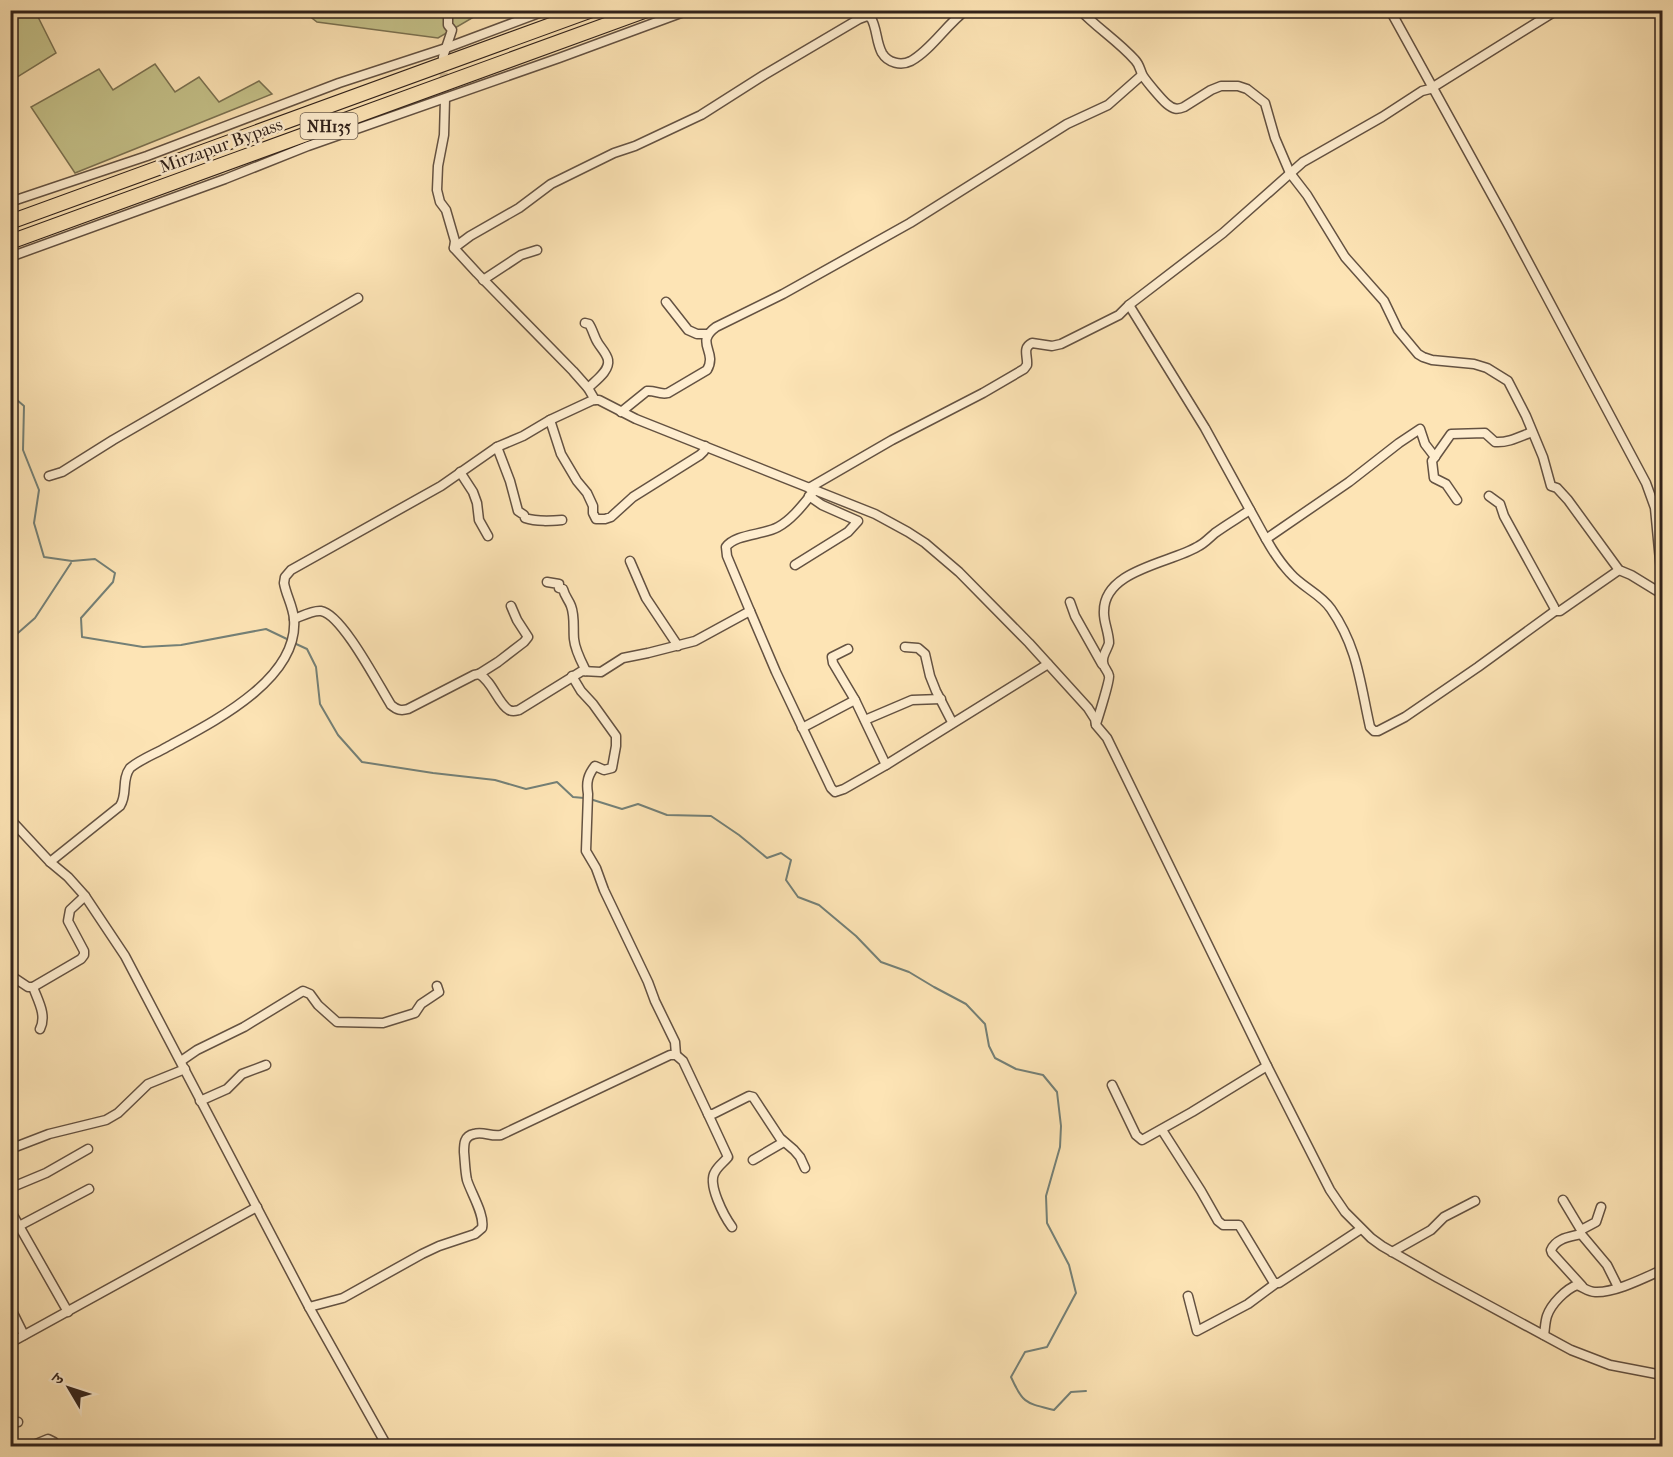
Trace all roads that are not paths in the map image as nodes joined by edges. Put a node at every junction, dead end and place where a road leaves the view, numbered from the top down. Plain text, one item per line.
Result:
1 (448, 10) edge
2 (547, 10) edge
3 (592, 10) edge
4 (647, 10) edge
5 (689, 10) edge
6 (966, 10) edge
7 (1080, 10) edge
8 (1390, 10) edge
9 (1557, 10) edge
10 (866, 13) edge
11 (445, 52) junction
12 (1142, 75) junction
13 (1428, 89) junction
14 (445, 99) tunnel mouth
15 (1290, 173) junction
16 (10, 202) edge
17 (10, 222) edge
18 (10, 242) edge
19 (454, 248) junction
20 (537, 250) dead end
21 (10, 257) edge
22 (483, 280) junction
23 (358, 298) dead end
24 (666, 302) dead end
25 (1129, 305) junction
26 (585, 323) dead end
27 (708, 334) junction
28 (588, 388) junction
29 (595, 400) junction
30 (621, 412) junction
31 (550, 420) junction
32 (1532, 432) junction
33 (705, 446) junction
34 (497, 447) junction
35 (1435, 457) junction
36 (460, 472) junction
37 (49, 476) dead end
38 (811, 492) junction
39 (1489, 496) dead end
40 (1457, 500) dead end
41 (1250, 510) junction
42 (562, 520) dead end
43 (488, 536) dead end
44 (1266, 539) junction
45 (630, 561) dead end
46 (795, 565) dead end
47 (1619, 570) junction
48 (547, 582) dead end
49 (1662, 582) edge
50 (1662, 594) edge
51 (1070, 602) dead end
52 (511, 606) dead end
53 (750, 611) junction
54 (1555, 611) junction
55 (294, 619) junction
56 (678, 646) junction
57 (848, 648) dead end
58 (905, 648) dead end
59 (1045, 666) junction
60 (1103, 667) junction
61 (586, 671) junction
62 (479, 674) junction
63 (572, 676) junction
64 (855, 699) junction
65 (941, 699) junction
66 (865, 720) junction
67 (952, 722) junction
68 (1096, 725) junction
69 (802, 728) junction
70 (886, 765) junction
71 (10, 819) edge
72 (50, 862) junction
73 (85, 896) junction
74 (10, 975) edge
75 (437, 986) dead end
76 (33, 987) junction
77 (40, 1029) dead end
78 (676, 1055) junction
79 (183, 1065) junction
80 (266, 1065) dead end
81 (1267, 1066) junction
82 (1112, 1086) dead end
83 (200, 1101) junction
84 (708, 1114) junction
85 (1162, 1130) junction
86 (782, 1141) junction
87 (10, 1149) edge
88 (88, 1149) dead end
89 (753, 1160) dead end
90 (805, 1168) dead end
91 (10, 1188) edge
92 (89, 1189) dead end
93 (1563, 1200) dead end
94 (1475, 1201) dead end
95 (257, 1207) junction
96 (1601, 1207) dead end
97 (10, 1210) edge
98 (19, 1226) junction
99 (732, 1227) dead end
100 (1361, 1229) junction
101 (1581, 1232) junction
102 (1392, 1252) junction
103 (1662, 1270) edge
104 (1275, 1284) junction
105 (1582, 1287) junction
106 (1618, 1287) junction
107 (1188, 1296) dead end
108 (10, 1307) edge
109 (309, 1307) junction
110 (68, 1312) junction
111 (24, 1335) junction
112 (1544, 1335) junction
113 (10, 1344) edge
114 (1662, 1375) edge
115 (31, 1446) edge
116 (57, 1446) edge
117 (387, 1446) edge

1 - 11 street
2 - 11 street
3 - 17 highway, NH135
4 - 18 highway, Mirzapur Bypass / NH135
5 - 21 street
6 - 10 street
7 - 12 street
8 - 13 street
9 - 13 street
10 - 19 street
11 - 16 street
12 - 15 street
12 - 27 street
13 - 15 street
13 - 49 street
14 - 19 street
15 - 25 street
15 - 32 street
19 - 22 street
20 - 22 street
22 - 28 street
23 - 37 street
24 - 27 street
25 - 38 street
25 - 41 street
26 - 28 street
27 - 30 street
28 - 29 street
29 - 30 street
29 - 31 street
30 - 33 street
31 - 33 street
31 - 34 street
32 - 35 street
32 - 47 street
33 - 38 street
34 - 36 street
34 - 42 street
35 - 40 street
35 - 44 street
36 - 43 street
36 - 55 street
38 - 46 street
38 - 53 street
38 - 59 street
39 - 54 street
41 - 44 street
41 - 60 street
44 - 54 street
45 - 56 street
47 - 50 street
47 - 54 street
48 - 61 street
51 - 60 street
52 - 62 street
53 - 56 street
53 - 69 street
55 - 62 street
55 - 72 street
56 - 61 street
57 - 64 street
58 - 65 street
59 - 67 street
59 - 68 street
60 - 68 street
61 - 63 street
62 - 63 street
63 - 78 street
64 - 66 street
64 - 69 street
65 - 66 street
65 - 67 street
66 - 70 street
67 - 70 street
68 - 81 street
69 - 70 street
71 - 72 street
72 - 73 street
73 - 76 street
73 - 79 street
74 - 76 street
75 - 79 street
76 - 77 street
78 - 84 street
78 - 109 street
79 - 83 street
79 - 87 street
80 - 83 street
81 - 85 street
81 - 100 street
82 - 85 street
83 - 95 street
84 - 86 street
84 - 99 street
85 - 104 street
86 - 89 street
86 - 90 street
88 - 91 street
92 - 98 street
93 - 101 street
94 - 102 street
95 - 109 street
95 - 110 street
96 - 101 street
97 - 98 street
98 - 110 street
100 - 102 street
100 - 104 street
101 - 105 street
101 - 106 street
102 - 112 street
103 - 106 street
104 - 107 street
105 - 106 street
105 - 112 street
108 - 111 street
109 - 117 street
110 - 111 street
111 - 113 street
112 - 114 street
115 - 116 street

